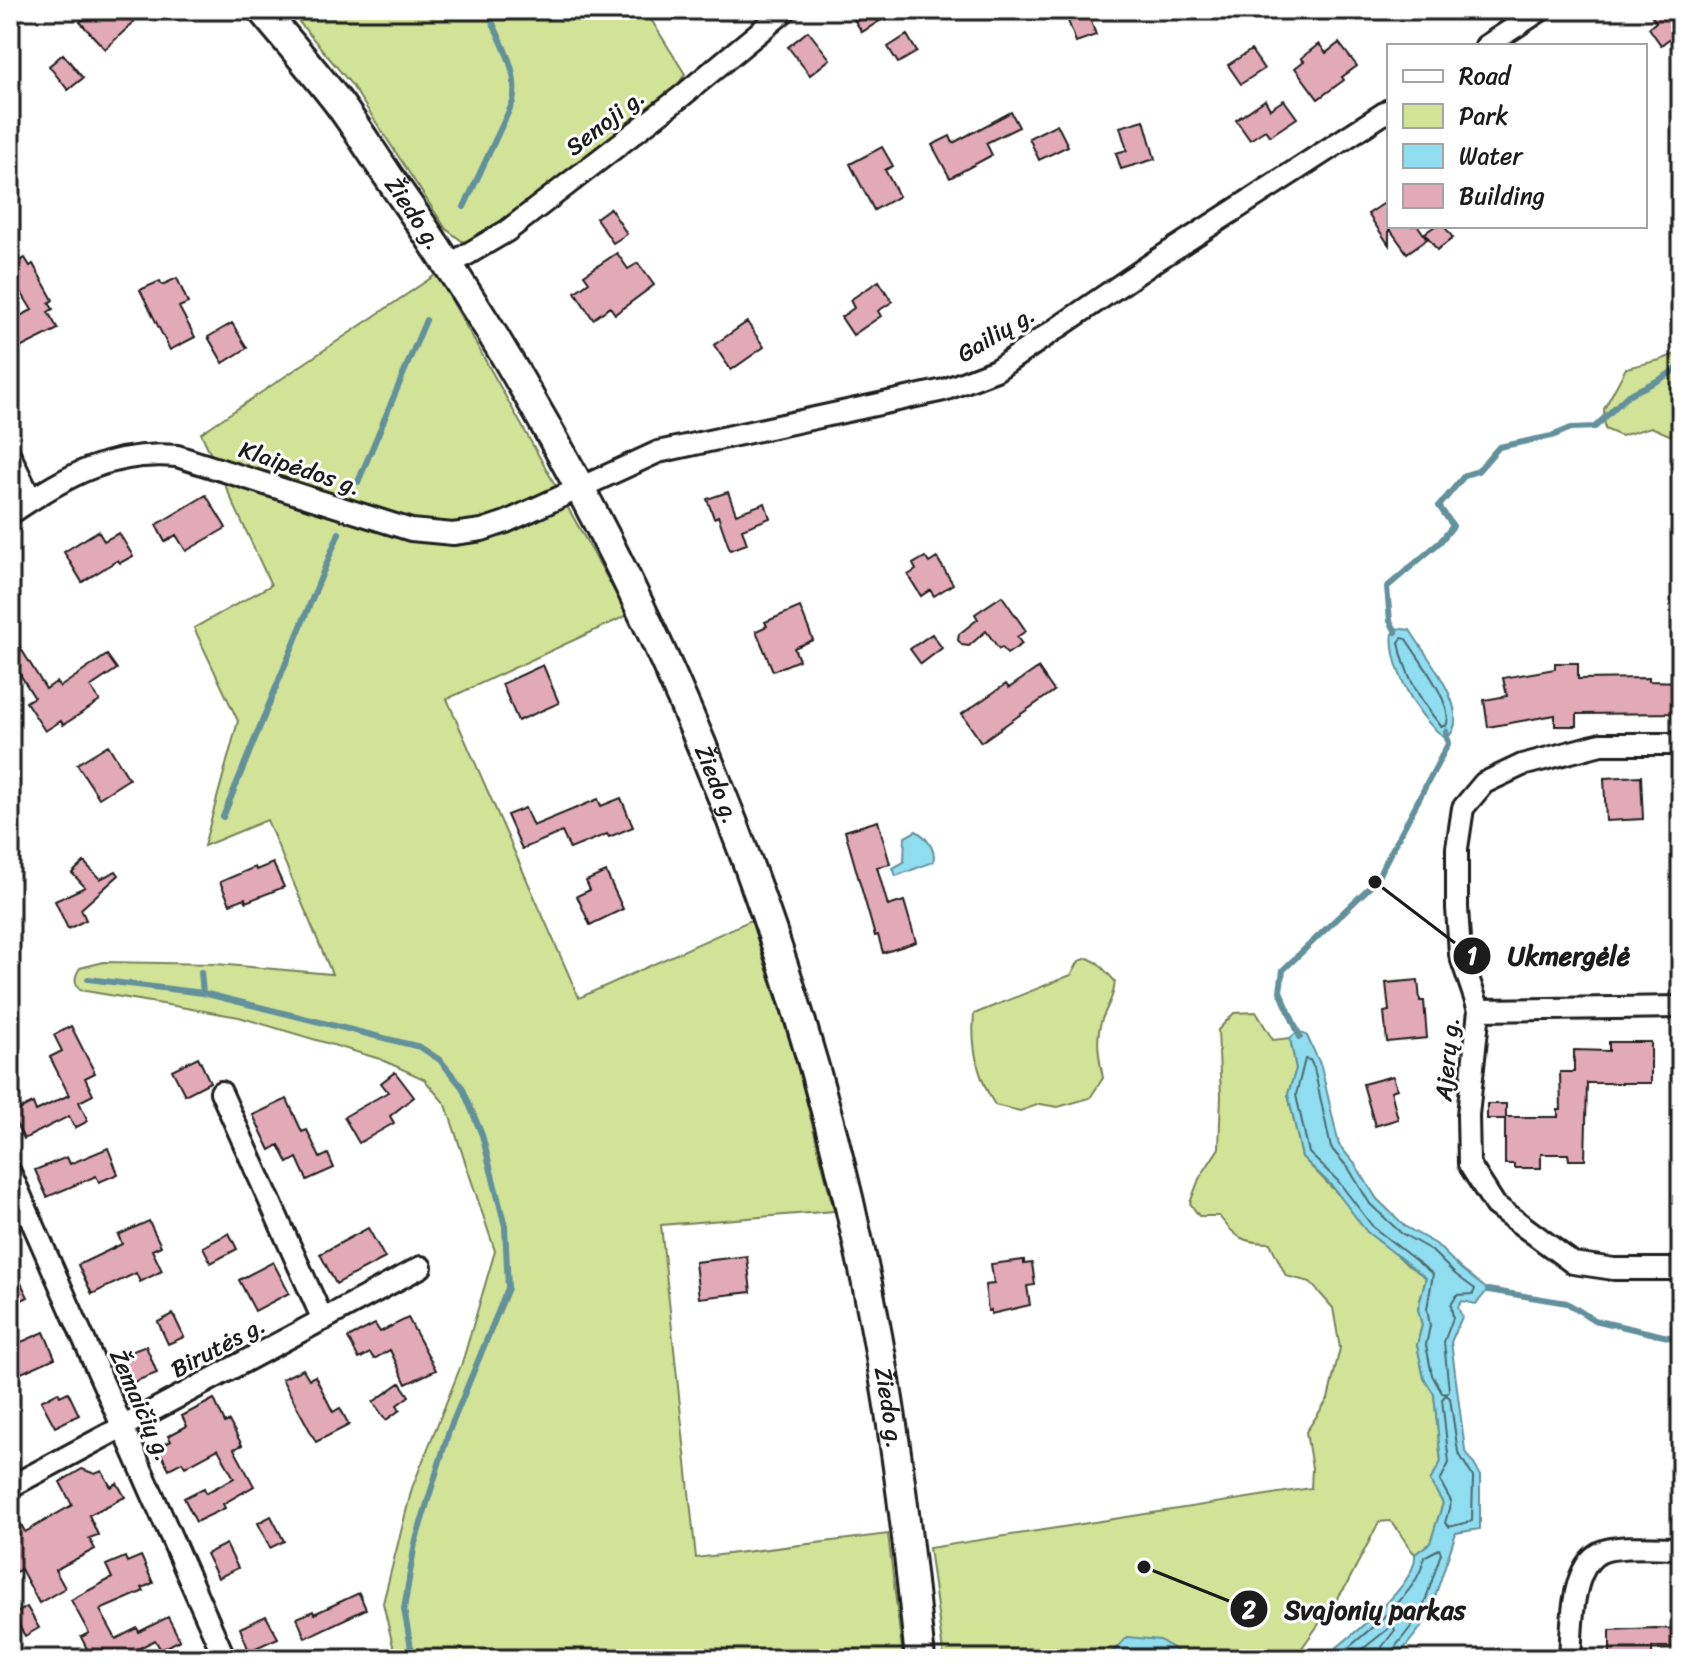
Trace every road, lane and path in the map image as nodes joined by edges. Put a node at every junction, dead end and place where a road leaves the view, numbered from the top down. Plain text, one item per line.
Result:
1 (262, 10) edge
2 (786, 10) edge
3 (1541, 10) edge
4 (1489, 44) edge
5 (1387, 111) edge
6 (449, 265) junction
7 (10, 455) edge
8 (580, 488) junction
9 (31, 500) junction
10 (10, 514) edge
11 (1681, 744) edge
12 (1681, 1007) edge
13 (1479, 1010) junction
14 (221, 1092) dead end
15 (10, 1172) edge
16 (421, 1267) dead end
17 (1681, 1269) edge
18 (323, 1320) junction
19 (123, 1428) junction
20 (10, 1487) edge
21 (1681, 1548) edge
22 (225, 1659) edge
23 (920, 1659) edge
24 (1570, 1659) edge

1 - 6 street, Žiedo g.
2 - 6 street, Senoji g.
3 - 4 street
5 - 8 street, Gailių g.
6 - 8 street, Žiedo g.
7 - 9 street
8 - 9 street, Klaipėdos g.
8 - 23 street, Žiedo g.
9 - 10 street, Klaipėdos g.
11 - 13 street, Ajerų g.
12 - 13 street
13 - 17 street, Ajerų g.
14 - 18 street
15 - 19 street, Žemaičių g.
16 - 18 street, Birutės g.
18 - 19 street, Birutės g.
19 - 20 street, Birutės g.
19 - 22 street, Žemaičių g.
21 - 24 street

